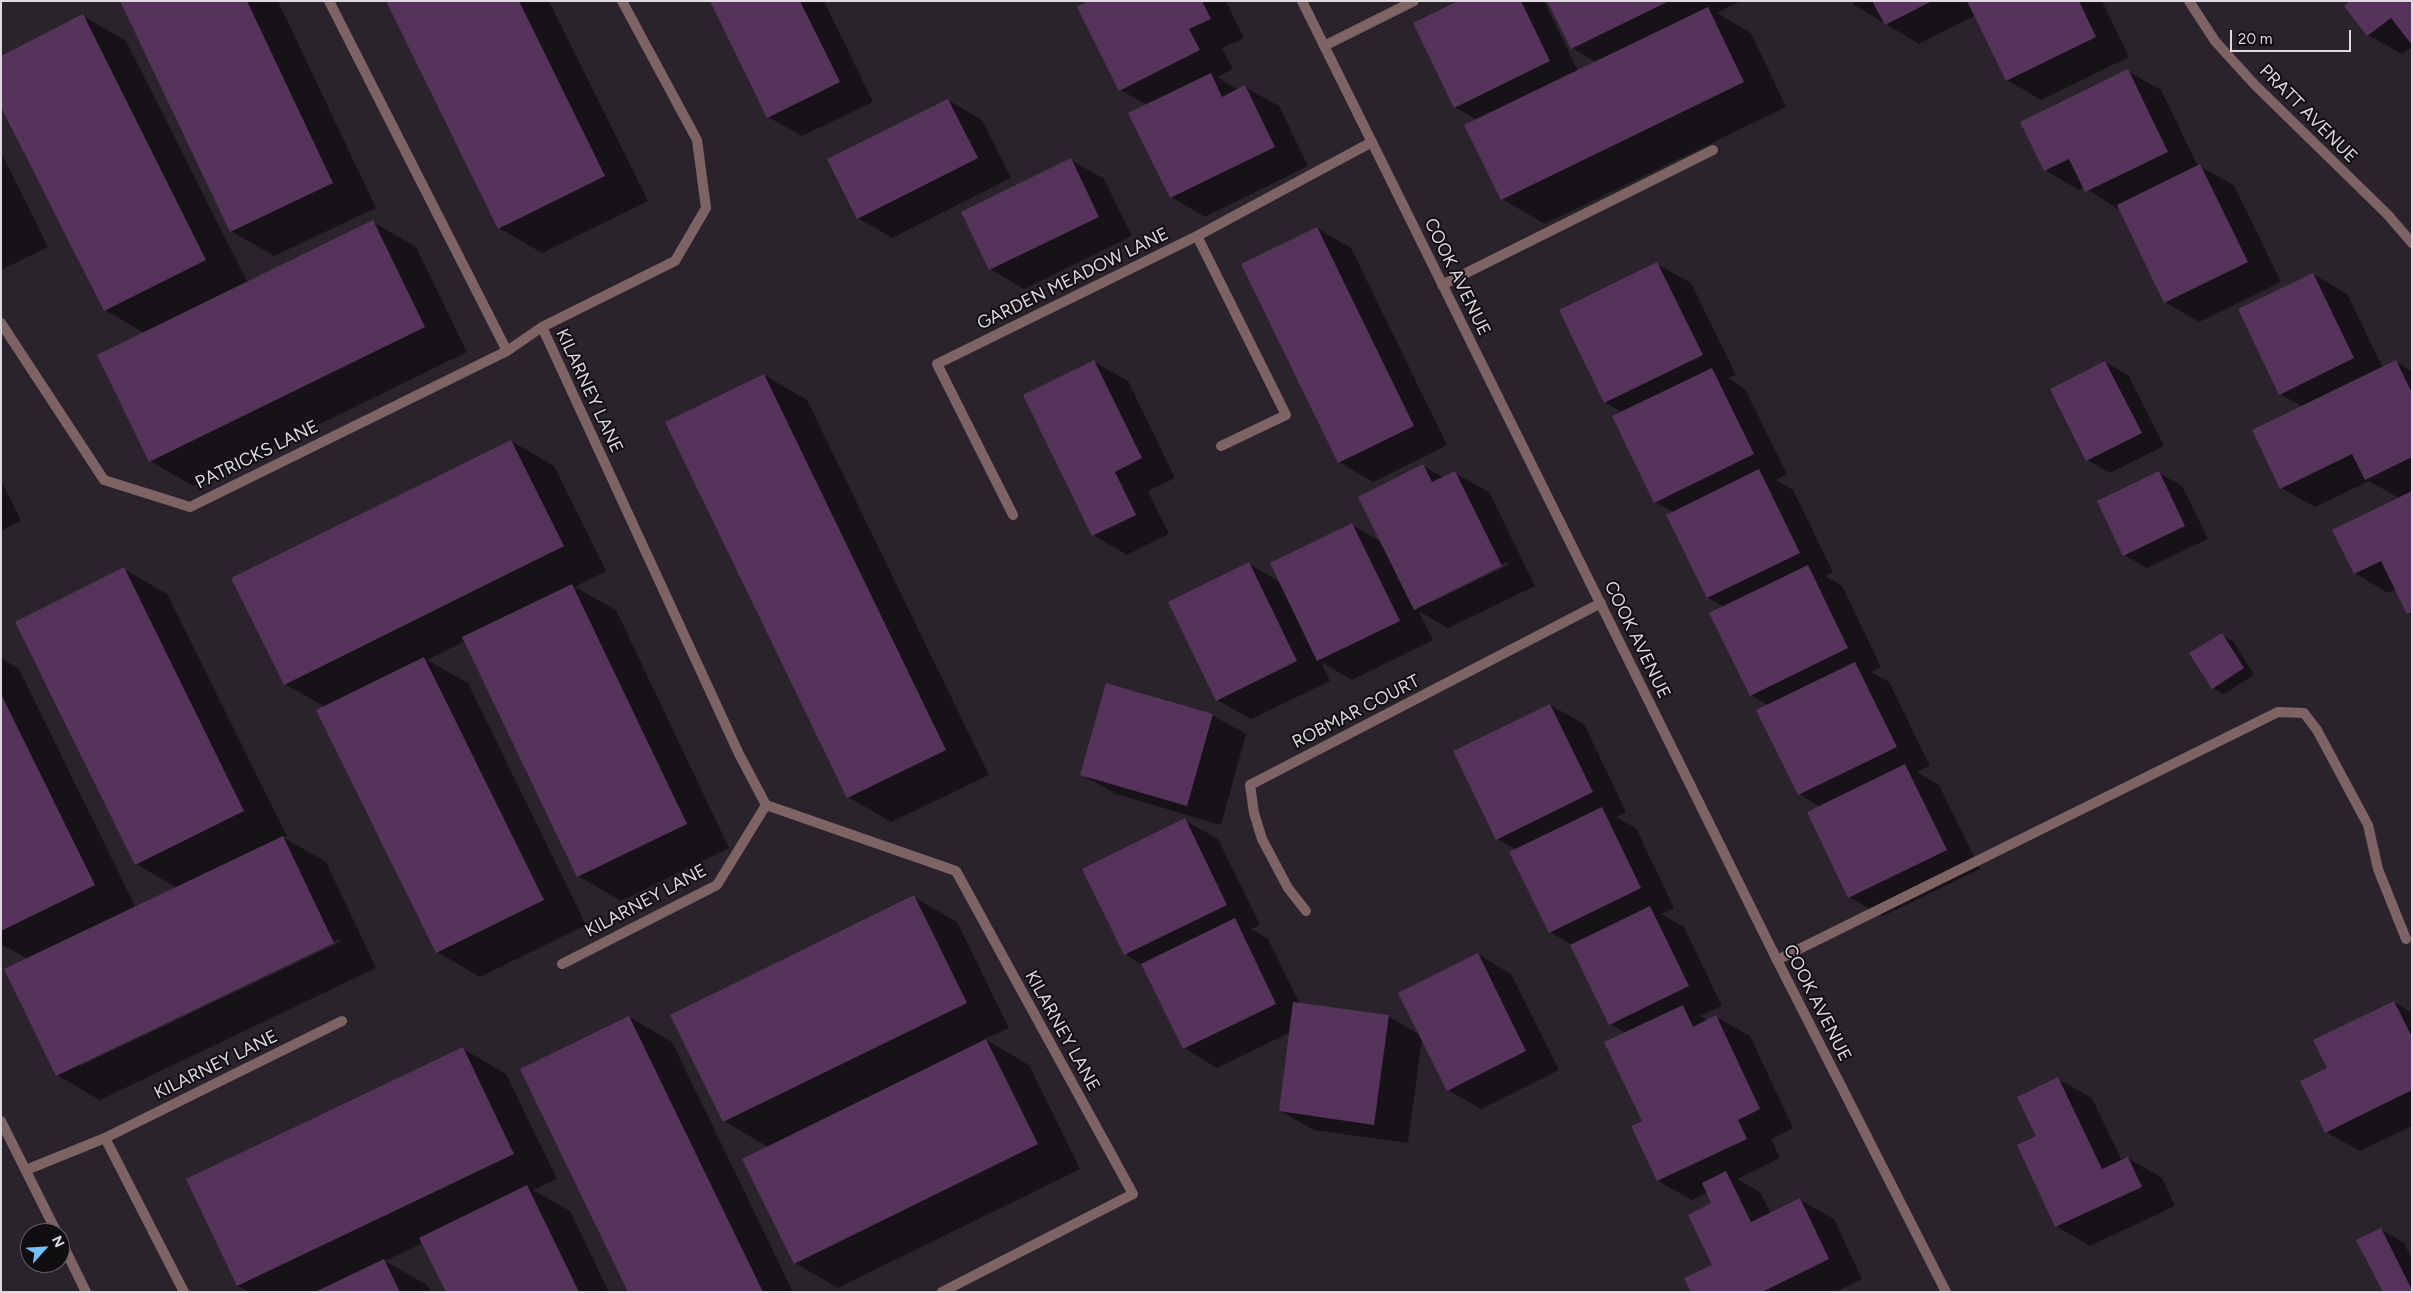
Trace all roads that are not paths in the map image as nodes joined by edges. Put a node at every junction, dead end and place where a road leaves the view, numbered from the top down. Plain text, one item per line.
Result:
1 (329, 1) edge
2 (622, 1) edge
3 (1302, 1) edge
4 (1414, 1) edge
5 (2189, 1) edge
6 (1324, 46) junction
7 (1372, 142) junction
8 (1714, 150) dead end
9 (1197, 236) junction
10 (2412, 243) edge
11 (1442, 285) junction
12 (1, 323) edge
13 (542, 327) junction
14 (507, 350) junction
15 (1222, 446) dead end
16 (1013, 515) dead end
17 (1600, 603) junction
18 (766, 805) junction
19 (1306, 911) dead end
20 (2406, 939) dead end
21 (1777, 960) junction
22 (562, 964) dead end
23 (342, 1021) dead end
24 (1, 1121) edge
25 (105, 1138) junction
26 (26, 1170) junction
27 (52, 1223) edge
28 (70, 1259) edge
29 (86, 1292) edge
30 (184, 1292) edge
31 (942, 1292) edge
32 (1946, 1292) edge

1 - 14 street
2 - 13 street
3 - 6 street, COOK AVENUE
4 - 6 street
5 - 10 street, PRATT AVENUE
6 - 7 street, COOK AVENUE
7 - 9 street, GARDEN MEADOW LANE
7 - 11 street, COOK AVENUE
8 - 11 street
9 - 15 street
9 - 16 street, GARDEN MEADOW LANE
11 - 17 street, COOK AVENUE
12 - 14 street, PATRICKS LANE
13 - 14 street, KILARNEY LANE
13 - 18 street, KILARNEY LANE
17 - 19 street, ROBMAR COURT
17 - 21 street, COOK AVENUE
18 - 22 street, KILARNEY LANE
18 - 31 street, KILARNEY LANE
20 - 21 street
21 - 32 street, COOK AVENUE
23 - 25 street, KILARNEY LANE
24 - 26 street
25 - 26 street, KILARNEY LANE
25 - 30 street
26 - 27 street
28 - 29 street

